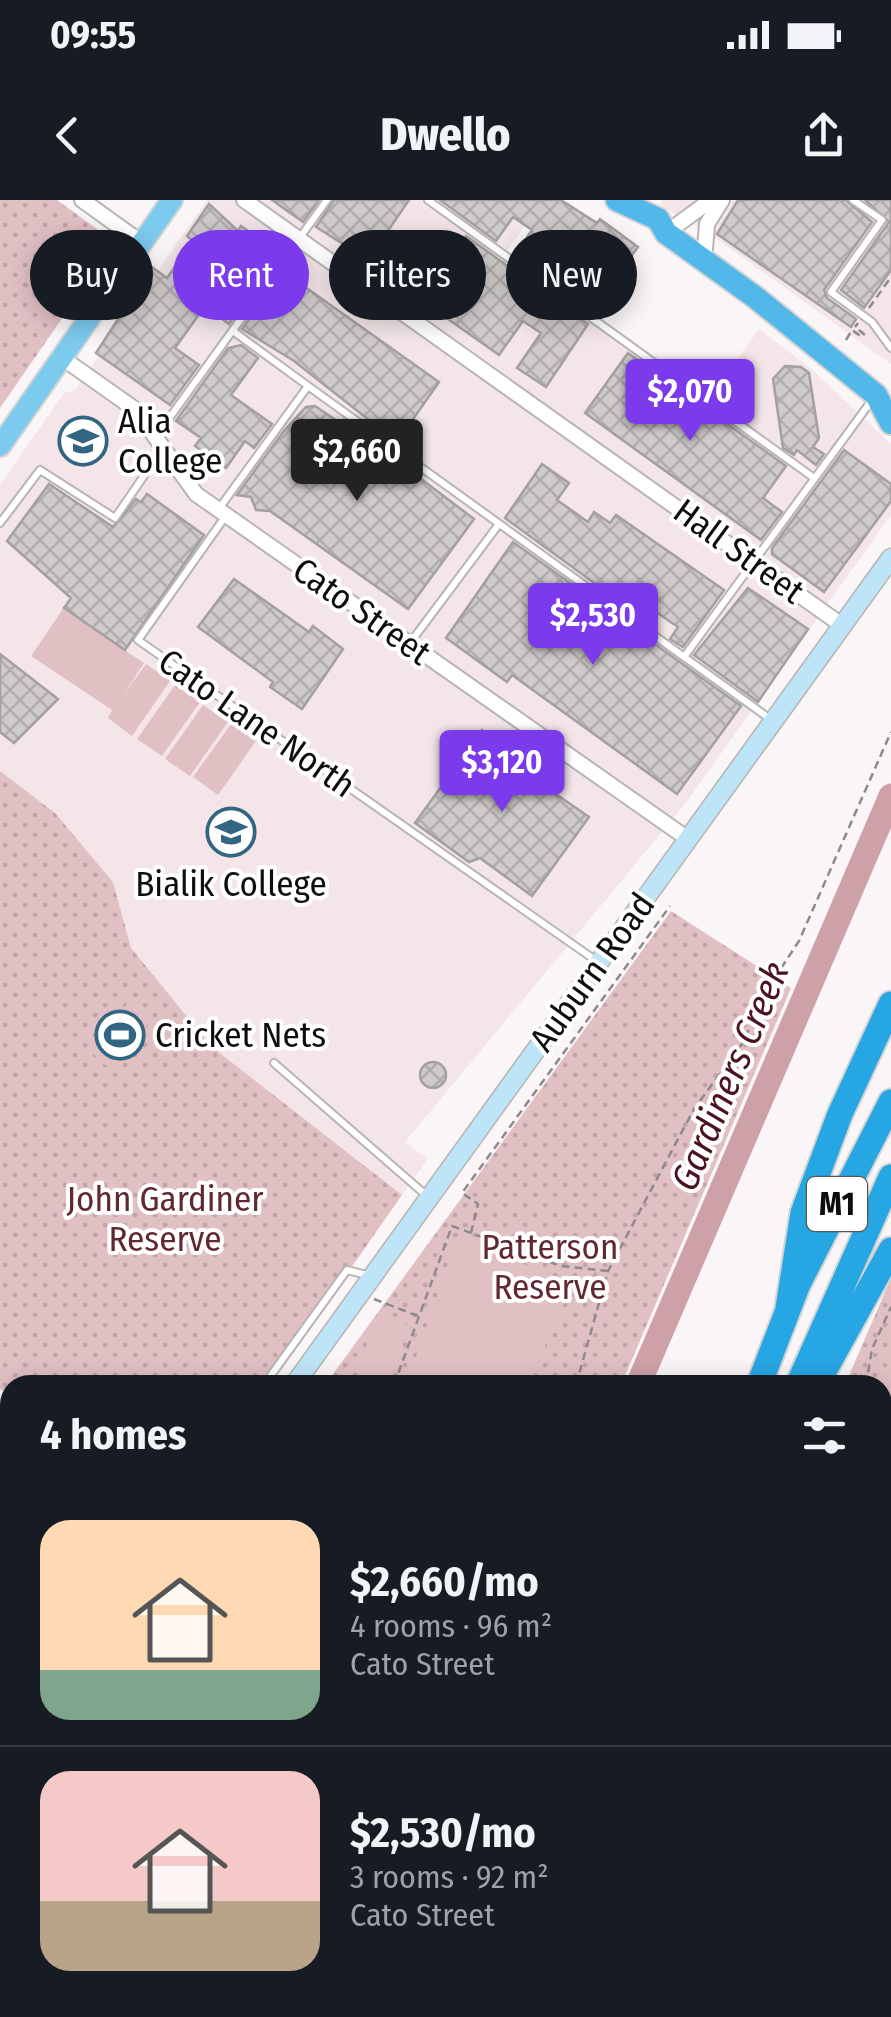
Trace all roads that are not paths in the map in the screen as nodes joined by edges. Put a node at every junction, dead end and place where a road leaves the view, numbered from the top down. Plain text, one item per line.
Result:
1 (82, 200) edge
2 (172, 200) edge
3 (244, 200) edge
4 (327, 200) edge
5 (428, 200) edge
6 (615, 200) edge
7 (711, 200) edge
8 (722, 200) edge
9 (853, 200) edge
10 (124, 230) edge
11 (151, 230) edge
12 (287, 230) edge
13 (306, 230) edge
14 (666, 234) junction
15 (309, 245) edge
16 (704, 261) junction
17 (88, 320) edge
18 (241, 320) edge
19 (233, 331) junction
20 (891, 348) edge
21 (62, 358) junction
22 (308, 386) junction
23 (883, 397) edge
24 (891, 423) edge
25 (160, 442) junction
26 (0, 446) edge
27 (814, 478) junction
28 (222, 513) junction
29 (0, 523) edge
30 (499, 524) junction
31 (891, 558) edge
32 (754, 562) junction
33 (843, 626) junction
34 (409, 644) junction
35 (684, 657) junction
36 (774, 722) junction
37 (688, 839) junction
38 (599, 963) junction
39 (891, 1004) edge
40 (274, 1063) dead end
41 (891, 1102) edge
42 (891, 1177) edge
43 (429, 1198) junction
44 (891, 1250) edge
45 (372, 1277) junction
46 (788, 1308) junction
47 (271, 1375) edge
48 (301, 1375) edge
49 (764, 1375) edge
50 (802, 1375) edge
51 (822, 1375) edge

1 - 10 street
2 - 11 main road
3 - 12 street, Hall Street
4 - 13 lane
5 - 27 lane
6 - 14 highway
7 - 14 street
8 - 16 street
9 - 20 lane
14 - 16 highway
15 - 32 street, Hall Street
16 - 23 highway
17 - 21 main road
18 - 19 lane
19 - 22 lane
19 - 25 lane
21 - 25 street, Cato Street
21 - 26 main road
22 - 28 lane
22 - 30 lane
23 - 24 highway
23 - 27 lane
25 - 28 street, Cato Street
25 - 29 lane
27 - 32 lane
28 - 34 street, Cato Street
28 - 38 lane, Cato Lane North
30 - 34 lane
30 - 35 lane
31 - 33 main road, Auburn Road
32 - 33 street, Hall Street
32 - 35 lane
33 - 36 main road, Auburn Road
34 - 37 street, Cato Street
35 - 36 lane
36 - 37 main road, Auburn Road
37 - 38 main road, Auburn Road
38 - 43 main road, Auburn Road
39 - 46 highway
40 - 43 lane
41 - 46 highway, M1
42 - 50 highway, M1
43 - 45 main road, Auburn Road
44 - 51 highway
45 - 47 lane
45 - 48 main road, Auburn Road
46 - 49 highway, M1

